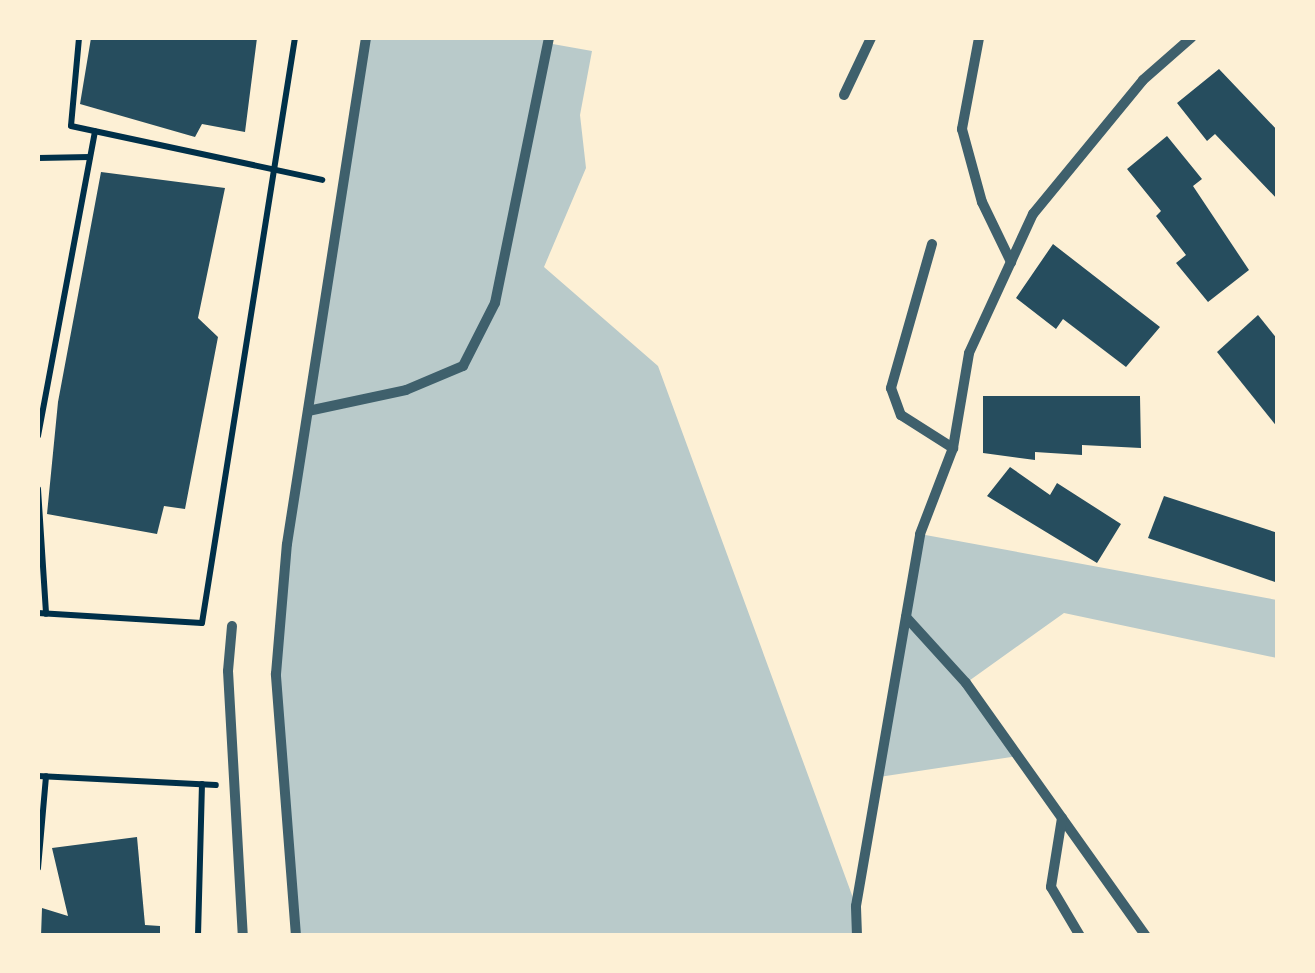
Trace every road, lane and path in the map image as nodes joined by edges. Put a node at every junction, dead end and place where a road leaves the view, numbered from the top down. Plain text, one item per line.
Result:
1 (79, 38) edge
2 (295, 38) edge
3 (366, 38) edge
4 (549, 38) edge
5 (871, 38) edge
6 (979, 38) edge
7 (1191, 38) edge
8 (844, 96) dead end
9 (95, 132) junction
10 (90, 157) junction
11 (38, 158) edge
12 (271, 169) junction
13 (343, 184) junction
14 (932, 244) dead end
15 (1011, 262) junction
16 (308, 411) junction
17 (38, 436) edge
18 (953, 448) junction
19 (38, 489) edge
20 (42, 613) edge
21 (906, 617) junction
22 (202, 624) junction
23 (232, 626) joint
24 (42, 776) edge
25 (202, 784) junction
26 (234, 786) junction
27 (1062, 818) junction
28 (38, 868) edge
29 (198, 936) edge
30 (243, 936) edge
31 (296, 936) edge
32 (858, 936) edge
33 (1080, 936) edge
34 (1146, 936) edge

1 - 9 path
2 - 12 path
3 - 13 street
4 - 16 street
5 - 8 street
6 - 15 street
7 - 15 street
9 - 10 path
9 - 12 path
10 - 11 path
10 - 17 path
12 - 13 path
12 - 22 path
13 - 16 street
14 - 18 street
15 - 18 street
16 - 31 street
18 - 21 street
19 - 20 path
20 - 22 path
21 - 27 street
21 - 32 street
22 - 23 path
23 - 26 street
24 - 25 path
24 - 28 path
25 - 26 path
25 - 29 path
26 - 30 street
27 - 33 street
27 - 34 street

